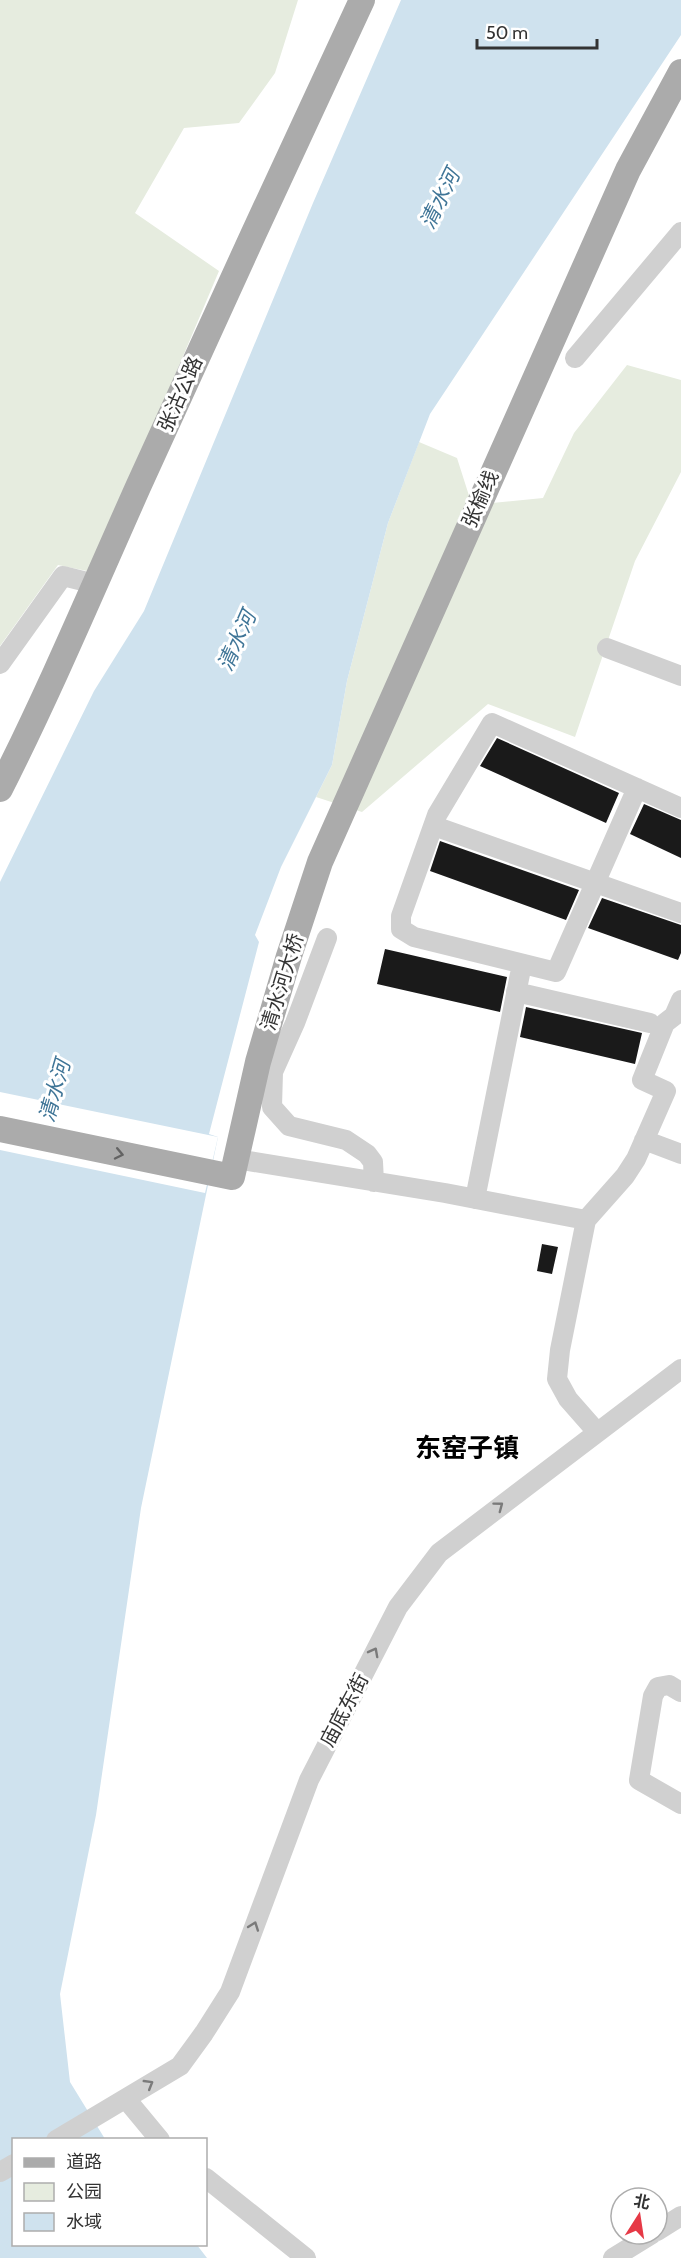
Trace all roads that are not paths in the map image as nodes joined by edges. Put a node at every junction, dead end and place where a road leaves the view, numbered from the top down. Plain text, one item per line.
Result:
1 (362, 0) edge
2 (681, 72) edge
3 (681, 232) edge
4 (575, 358) dead end
5 (95, 584) junction
6 (607, 648) dead end
7 (0, 664) edge
8 (681, 676) edge
9 (637, 788) junction
10 (0, 789) edge
11 (681, 808) edge
12 (434, 826) junction
13 (334, 829) joint
14 (595, 884) junction
15 (681, 914) edge
16 (327, 938) dead end
17 (522, 964) junction
18 (516, 993) junction
19 (681, 1000) edge
20 (650, 1023) dead end
21 (0, 1112) edge
22 (0, 1129) edge
23 (644, 1140) junction
24 (681, 1154) edge
25 (226, 1160) junction
26 (374, 1182) junction
27 (475, 1199) junction
28 (586, 1220) junction
29 (681, 1369) edge
30 (597, 1432) junction
31 (681, 1692) edge
32 (681, 1803) edge
33 (126, 2099) junction
34 (58, 2138) edge
35 (159, 2138) edge
36 (207, 2179) edge
37 (632, 2246) edge
38 (306, 2258) edge
39 (613, 2258) edge

1 - 5 main road, 张沽公路
2 - 13 main road, 张榆线
3 - 4 street
5 - 7 street
5 - 10 main road, 张沽公路
6 - 8 street
9 - 11 street
9 - 12 street
9 - 14 street
12 - 14 street
12 - 17 street
13 - 25 main road, 清水河大桥
14 - 15 street
14 - 17 street
16 - 26 street
17 - 18 street
18 - 20 street
18 - 27 street
19 - 23 street
21 - 25 main road
22 -> 25 main road
23 - 24 street
23 - 28 street
25 - 26 street
26 - 27 street
27 - 28 street
28 - 30 street
29 - 30 street, 庙底东街
33 -> 30 street, 庙底东街
31 - 32 street
33 - 34 street, 庙底东街
33 - 35 street
36 - 38 street
37 - 39 street

